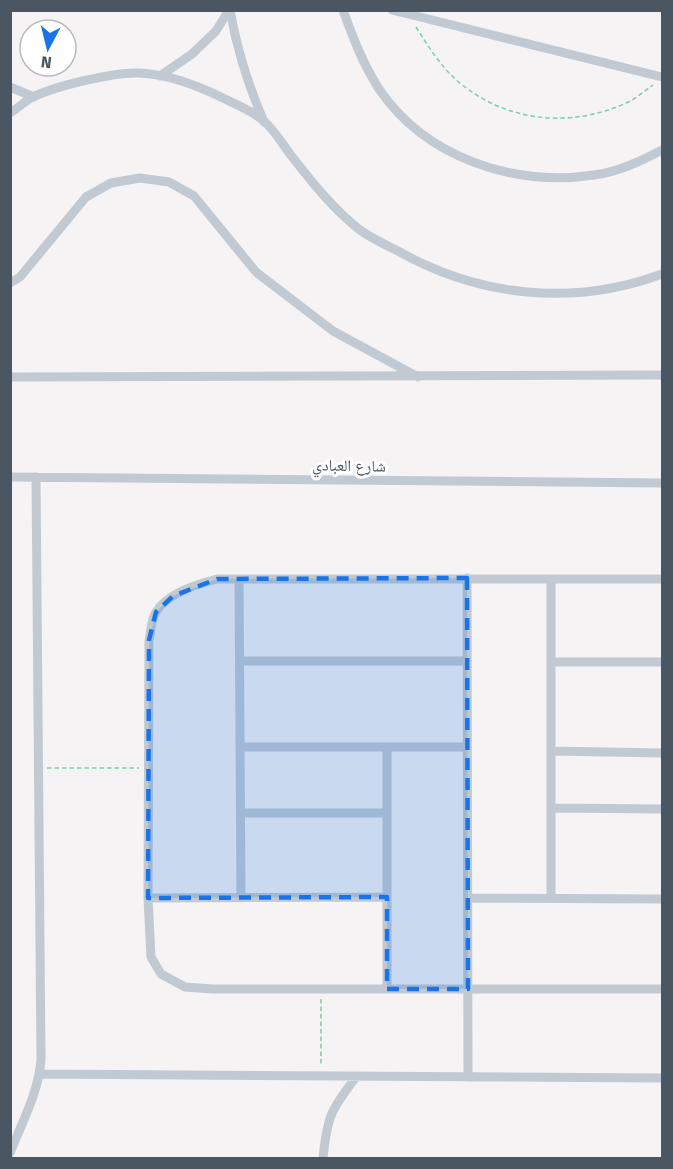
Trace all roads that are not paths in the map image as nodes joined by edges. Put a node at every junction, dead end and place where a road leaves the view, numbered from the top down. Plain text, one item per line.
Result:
1 (230, 10) edge
2 (343, 10) edge
3 (392, 10) edge
4 (160, 76) junction
5 (663, 77) edge
6 (10, 87) edge
7 (34, 97) junction
8 (10, 113) edge
9 (264, 122) junction
10 (663, 150) edge
11 (663, 274) edge
12 (10, 283) edge
13 (663, 375) edge
14 (10, 377) edge
15 (419, 377) junction
16 (10, 477) edge
17 (36, 477) junction
18 (663, 483) edge
19 (467, 578) junction
20 (239, 579) junction
21 (551, 579) junction
22 (663, 579) edge
23 (240, 661) junction
24 (467, 661) junction
25 (551, 662) junction
26 (663, 662) edge
27 (240, 747) junction
28 (387, 747) junction
29 (467, 747) junction
30 (551, 751) junction
31 (663, 753) edge
32 (551, 808) junction
33 (663, 809) edge
34 (241, 813) junction
35 (387, 813) junction
36 (387, 897) junction
37 (148, 898) junction
38 (241, 898) junction
39 (468, 898) junction
40 (551, 898) junction
41 (663, 899) edge
42 (387, 989) junction
43 (468, 989) junction
44 (663, 989) edge
45 (40, 1074) junction
46 (357, 1076) junction
47 (468, 1077) junction
48 (663, 1078) edge
49 (13, 1138) edge
50 (10, 1153) edge
51 (323, 1158) edge

1 - 4 street
1 - 9 street
2 - 10 street
3 - 5 street
4 - 7 street
4 - 9 street
6 - 7 street
7 - 8 street
9 - 11 street
12 - 15 street
13 - 15 street
14 - 15 street
16 - 17 street, شارع العبادي
17 - 18 street, شارع العبادي
17 - 45 street
19 - 20 street
19 - 21 street
19 - 24 street
20 - 23 street
20 - 37 street
21 - 22 street
21 - 25 street
23 - 24 street
23 - 27 street
24 - 29 street
25 - 26 street
25 - 30 street
27 - 28 street
27 - 34 street
28 - 29 street
28 - 35 street
29 - 39 street
30 - 31 street
30 - 32 street
32 - 33 street
32 - 40 street
34 - 35 street
34 - 38 street
35 - 36 street
36 - 38 street
36 - 42 street
37 - 38 street
37 - 42 street
39 - 40 street
39 - 43 street
40 - 41 street
42 - 43 street
43 - 44 street
43 - 47 street
45 - 46 street
45 - 49 street
46 - 47 street
46 - 51 street
47 - 48 street
49 - 50 street

